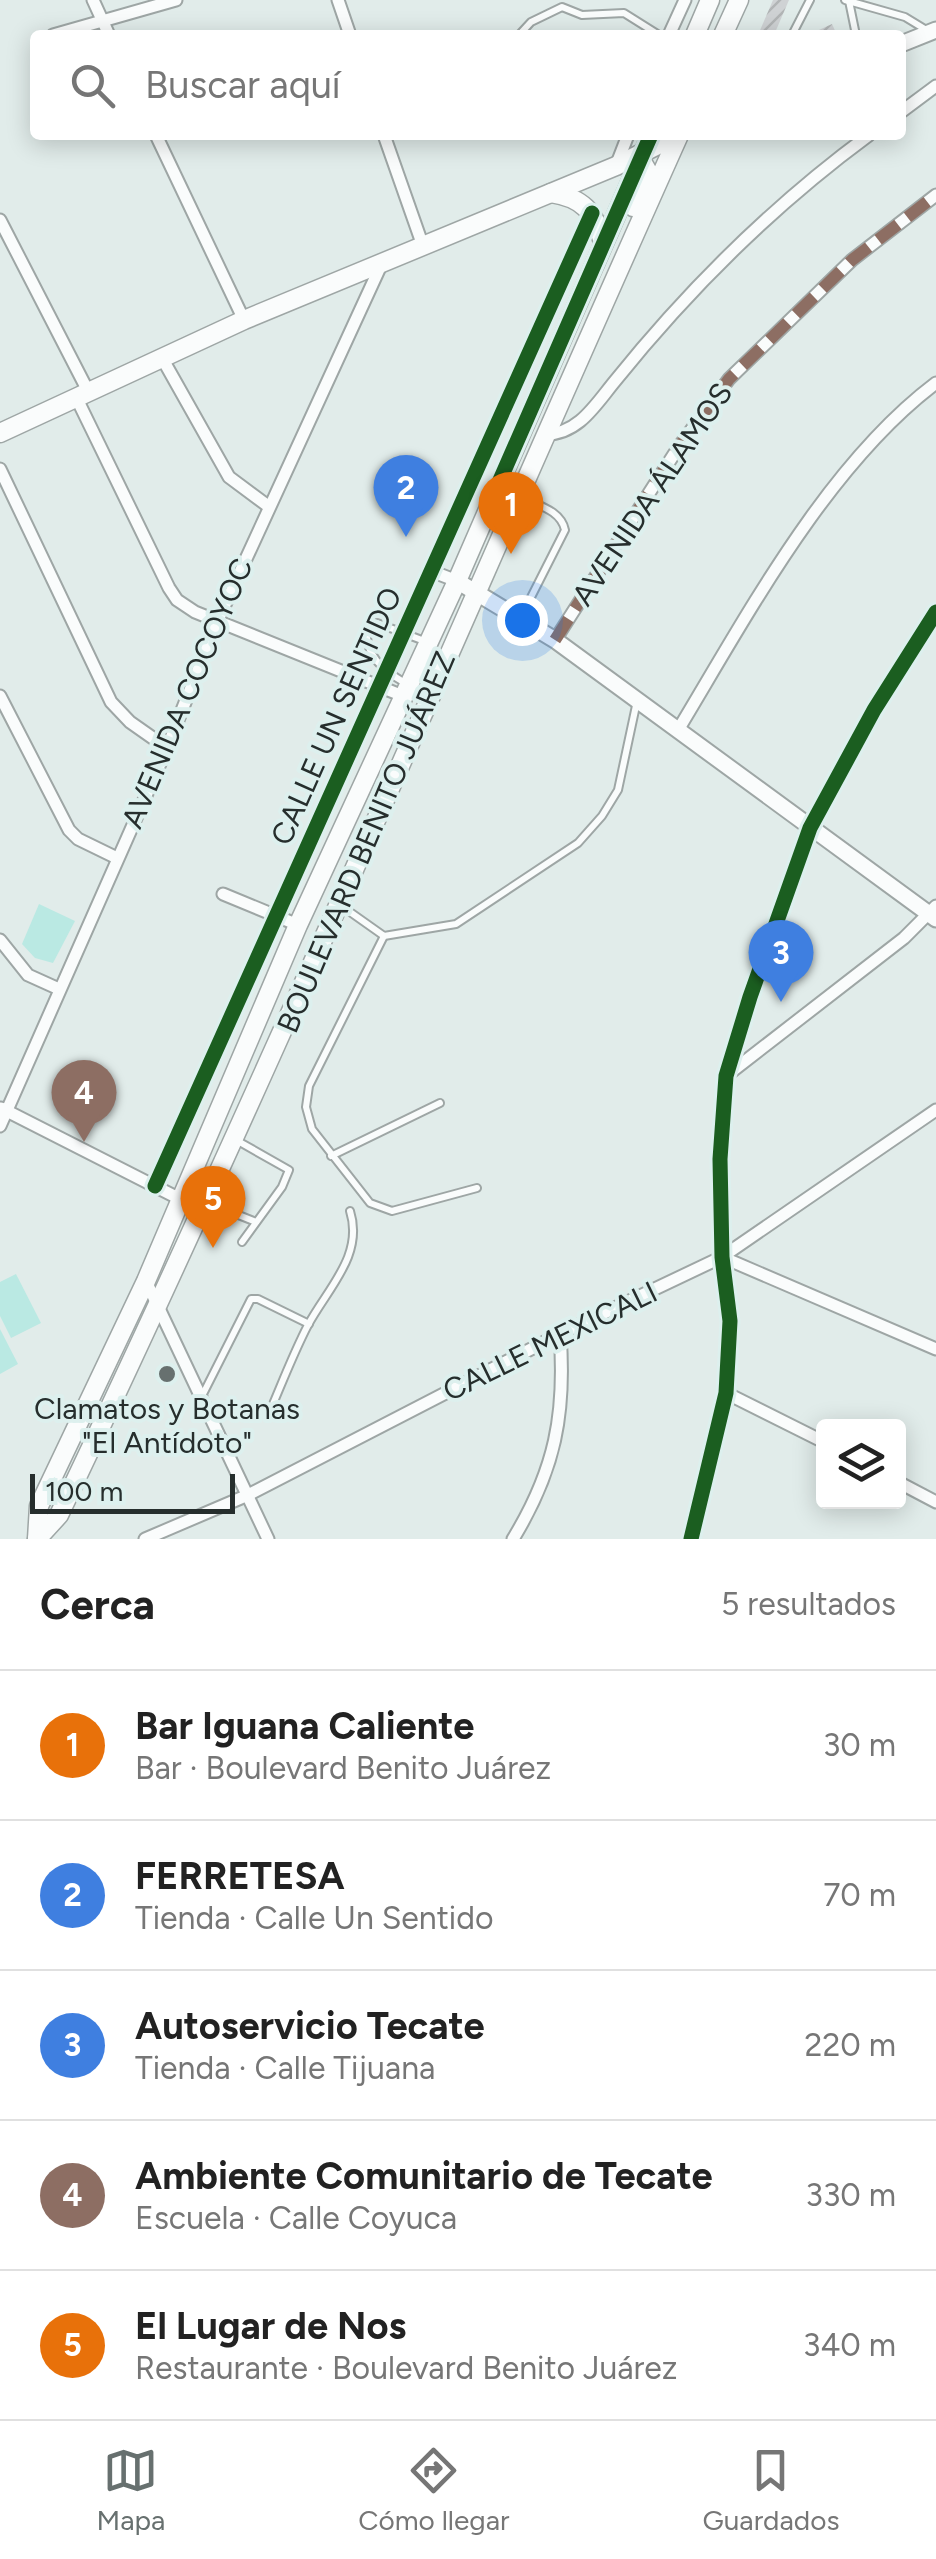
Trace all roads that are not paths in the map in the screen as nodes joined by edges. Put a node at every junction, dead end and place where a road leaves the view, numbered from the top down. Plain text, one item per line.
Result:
1 (93, 0) edge
2 (176, 0) edge
3 (338, 0) edge
4 (684, 0) edge
5 (710, 0) edge
6 (739, 0) edge
7 (810, 0) edge
8 (847, 1) edge
9 (102, 21) junction
10 (70, 30) edge
11 (106, 30) edge
12 (348, 30) edge
13 (524, 30) edge
14 (651, 30) edge
15 (671, 30) edge
16 (697, 30) edge
17 (727, 30) edge
18 (795, 30) edge
19 (855, 30) edge
20 (933, 31) edge
21 (906, 42) edge
22 (936, 86) edge
23 (906, 108) edge
24 (158, 140) edge
25 (386, 140) edge
26 (626, 140) edge
27 (648, 140) edge
28 (669, 140) edge
29 (676, 140) edge
30 (863, 140) edge
31 (641, 156) junction
32 (616, 166) junction
33 (550, 193) junction
34 (936, 195) edge
35 (592, 213) junction
36 (0, 220) edge
37 (602, 242) junction
38 (423, 246) junction
39 (627, 251) junction
40 (382, 263) junction
41 (244, 320) junction
42 (162, 358) junction
43 (936, 383) edge
44 (82, 394) junction
45 (0, 433) edge
46 (545, 434) junction
47 (0, 469) edge
48 (518, 496) junction
49 (268, 506) junction
50 (431, 571) junction
51 (457, 581) junction
52 (475, 590) junction
53 (936, 612) edge
54 (520, 618) junction
55 (216, 622) junction
56 (404, 633) junction
57 (555, 640) junction
58 (428, 642) junction
59 (386, 672) junction
60 (381, 686) junction
61 (405, 690) junction
62 (0, 696) edge
63 (637, 700) junction
64 (678, 730) junction
65 (166, 748) junction
66 (810, 828) junction
67 (117, 858) junction
68 (222, 894) dead end
69 (340, 904) junction
70 (934, 913) edge
71 (276, 916) junction
72 (298, 925) junction
73 (384, 936) junction
74 (0, 940) edge
75 (59, 989) junction
76 (726, 1076) junction
77 (440, 1104) dead end
78 (3, 1110) edge
79 (936, 1110) edge
80 (0, 1126) edge
81 (235, 1139) junction
82 (330, 1156) junction
83 (154, 1186) junction
84 (477, 1188) dead end
85 (180, 1199) junction
86 (206, 1202) junction
87 (350, 1211) dead end
88 (256, 1222) junction
89 (242, 1242) dead end
90 (722, 1257) junction
91 (146, 1281) junction
92 (158, 1308) junction
93 (309, 1324) junction
94 (560, 1334) junction
95 (936, 1349) edge
96 (726, 1393) junction
97 (201, 1398) junction
98 (272, 1404) dead end
99 (816, 1438) edge
100 (906, 1486) edge
101 (248, 1495) junction
102 (936, 1502) edge
103 (37, 1539) edge
104 (145, 1539) edge
105 (268, 1539) edge
106 (513, 1539) edge
107 (691, 1539) edge

1 - 9 street
2 - 9 street
3 - 12 street
4 - 15 street
5 - 16 main road
6 - 17 main road
7 - 18 lane
8 - 19 lane
8 - 20 lane
9 - 10 street
9 - 11 street
13 - 14 lane
20 - 21 street
22 - 23 street
24 - 41 street
25 - 38 street
26 - 32 street
27 - 31 main road, BOULEVARD BENITO JUÁREZ
28 - 31 main road
29 - 39 main road, BOULEVARD BENITO JUÁREZ
30 - 46 street
31 - 32 main road
31 - 37 main road, BOULEVARD BENITO JUÁREZ
31 - 39 main road
32 - 33 main road
33 - 35 main road
33 - 38 main road
34 - 57 street, AVENIDA ÁLAMOS
35 - 37 main road
35 - 50 street, CALLE UN SENTIDO
36 - 44 street
37 - 51 main road, BOULEVARD BENITO JUÁREZ
38 - 40 main road
39 - 46 main road, BOULEVARD BENITO JUÁREZ
40 - 41 main road
40 - 49 street, AVENIDA COCOYOC
41 - 42 main road
42 - 44 main road
42 - 49 street
43 - 64 street
44 - 45 main road
44 - 55 street
46 - 48 main road, BOULEVARD BENITO JUÁREZ
47 - 65 street
48 - 52 main road, BOULEVARD BENITO JUÁREZ
48 - 54 lane
49 - 55 street, AVENIDA COCOYOC
50 - 51 street
50 - 56 street, CALLE UN SENTIDO
51 - 52 street
51 - 58 main road, BOULEVARD BENITO JUÁREZ
52 - 54 street
52 - 69 main road, BOULEVARD BENITO JUÁREZ
53 - 66 street
54 - 57 street
55 - 60 street
55 - 65 street, AVENIDA COCOYOC
56 - 58 lane
56 - 59 street, CALLE UN SENTIDO
56 - 59 lane
57 - 63 street
58 - 61 main road, BOULEVARD BENITO JUÁREZ
59 - 60 street, CALLE UN SENTIDO
59 - 61 lane
60 - 61 street
60 - 71 street, CALLE UN SENTIDO
61 - 72 main road, BOULEVARD BENITO JUÁREZ
62 - 67 street
63 - 64 street
63 - 73 lane
64 - 66 street
65 - 67 street, AVENIDA COCOYOC
66 - 70 street
66 - 76 street
67 - 75 street, AVENIDA COCOYOC
68 - 71 street
69 - 73 lane
69 - 81 main road, BOULEVARD BENITO JUÁREZ
70 - 76 street
71 - 72 street
71 - 83 street, CALLE UN SENTIDO
72 - 85 main road, BOULEVARD BENITO JUÁREZ
73 - 82 lane
74 - 75 street
75 - 78 street, AVENIDA COCOYOC
76 - 90 street
77 - 82 lane
78 - 80 street, AVENIDA COCOYOC
78 - 83 street
79 - 90 street, CALLE MEXICALI
81 - 86 main road, BOULEVARD BENITO JUÁREZ
81 - 88 lane
82 - 84 lane
83 - 85 street
85 - 91 main road, BOULEVARD BENITO JUÁREZ
86 - 88 lane
86 - 92 main road, BOULEVARD BENITO JUÁREZ
87 - 93 lane
88 - 89 lane
90 - 94 street, CALLE MEXICALI
90 - 95 street
90 - 96 street
91 - 92 street
91 - 103 main road, BOULEVARD BENITO JUÁREZ
92 - 97 street
92 - 103 main road, BOULEVARD BENITO JUÁREZ
93 - 97 lane
93 - 98 lane
94 - 101 street, CALLE MEXICALI
94 - 106 street
96 - 99 street
96 - 107 street
97 - 101 street
100 - 102 street
101 - 104 street, CALLE MEXICALI
101 - 105 street

